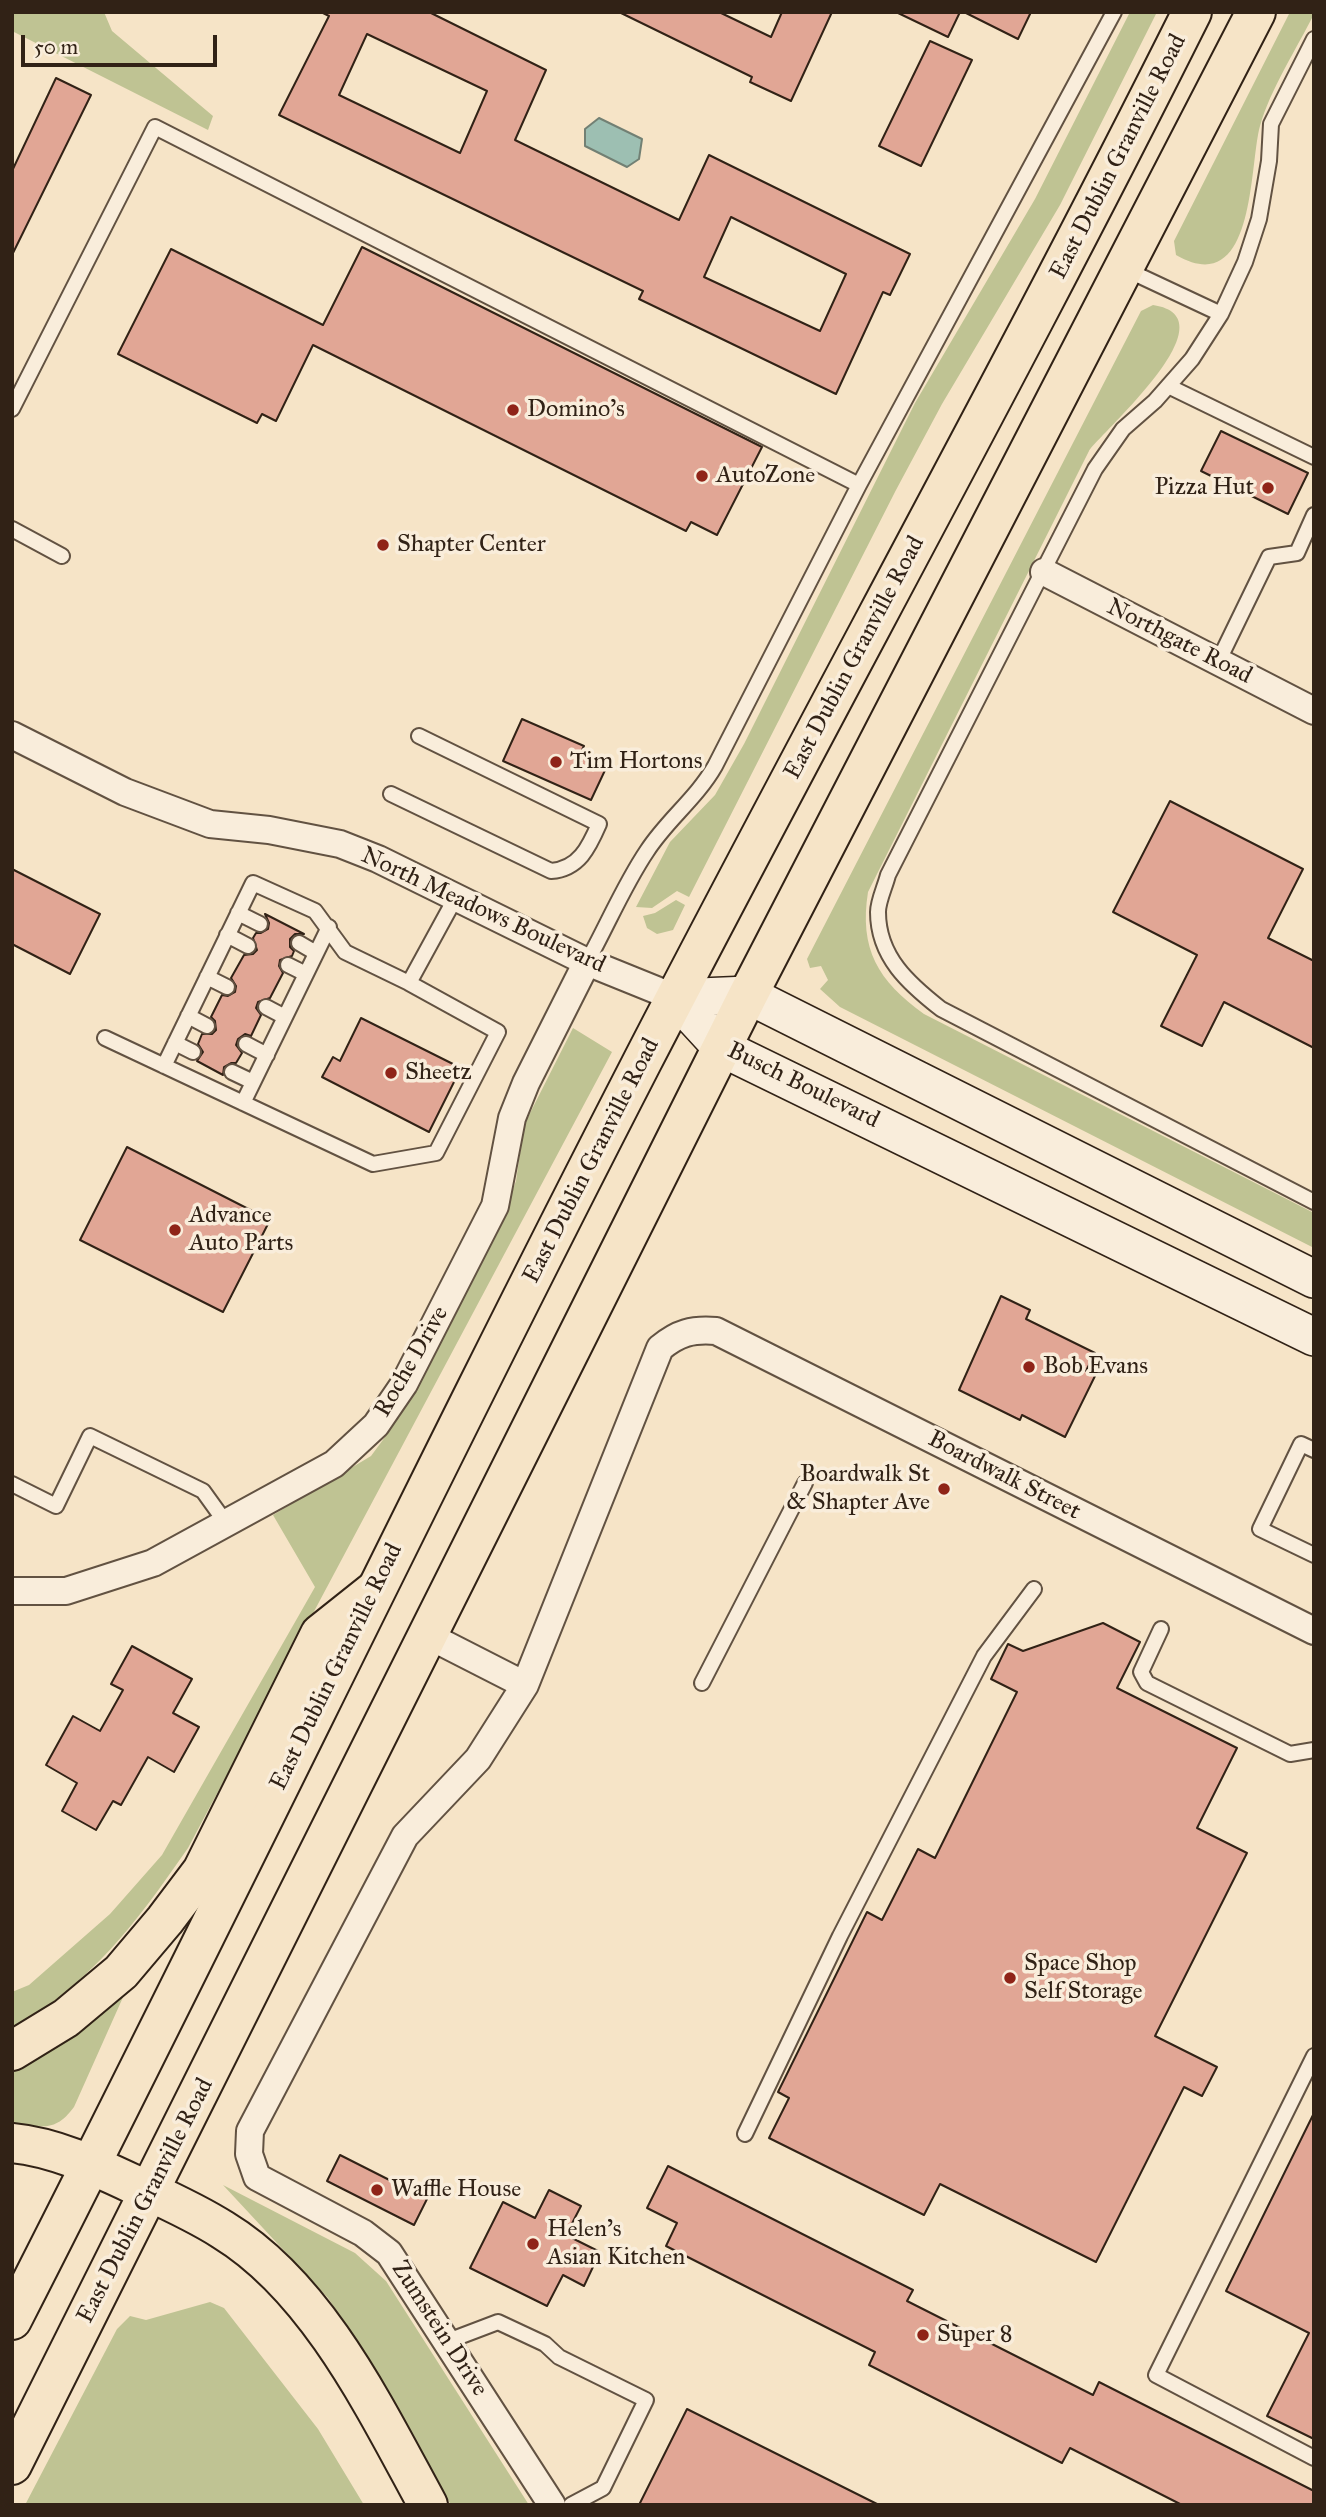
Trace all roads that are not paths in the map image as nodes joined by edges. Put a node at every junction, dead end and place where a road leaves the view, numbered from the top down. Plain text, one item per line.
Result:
1 (1114, 12) edge
2 (1192, 12) edge
3 (1256, 12) edge
4 (1314, 39) edge
5 (1125, 269) junction
6 (1221, 314) junction
7 (1168, 386) junction
8 (12, 409) edge
9 (1314, 457) edge
10 (859, 485) junction
11 (1314, 516) edge
12 (12, 529) edge
13 (62, 556) dead end
14 (1044, 572) junction
15 (1218, 662) junction
16 (1314, 711) edge
17 (12, 735) edge
18 (419, 736) dead end
19 (391, 794) dead end
20 (456, 897) junction
21 (238, 913) junction
22 (260, 924) dead end
23 (329, 927) junction
24 (227, 935) junction
25 (299, 943) dead end
26 (248, 946) dead end
27 (316, 953) junction
28 (587, 962) junction
29 (288, 965) dead end
30 (306, 974) junction
31 (207, 977) junction
32 (409, 983) junction
33 (227, 987) dead end
34 (748, 995) junction
35 (676, 998) junction
36 (266, 1007) dead end
37 (188, 1016) junction
38 (285, 1017) junction
39 (207, 1026) dead end
40 (105, 1038) dead end
41 (175, 1043) junction
42 (246, 1044) dead end
43 (722, 1048) junction
44 (193, 1052) dead end
45 (267, 1055) junction
46 (164, 1066) junction
47 (232, 1072) dead end
48 (253, 1082) junction
49 (243, 1103) junction
50 (1314, 1202) edge
51 (1314, 1279) edge
52 (1314, 1337) edge
53 (1314, 1450) edge
54 (805, 1483) dead end
55 (12, 1484) edge
56 (226, 1523) junction
57 (1314, 1555) edge
58 (1034, 1589) dead end
59 (12, 1591) edge
60 (374, 1591) junction
61 (1161, 1629) dead end
62 (1314, 1631) edge
63 (429, 1636) junction
64 (702, 1683) dead end
65 (525, 1685) junction
66 (1314, 1750) edge
67 (12, 2052) edge
68 (1314, 2056) edge
69 (745, 2134) dead end
70 (12, 2143) edge
71 (92, 2164) junction
72 (151, 2192) junction
73 (12, 2319) edge
74 (448, 2342) junction
75 (1314, 2458) edge
76 (12, 2465) edge
77 (428, 2505) edge
78 (552, 2505) edge
79 (571, 2505) edge

1 - 10 lane
2 - 35 main road, East Dublin Granville Road
3 - 5 main road, East Dublin Granville Road
4 - 6 lane
5 - 6 lane
5 - 34 main road, East Dublin Granville Road
6 - 7 lane
7 - 9 lane
7 - 14 lane
8 - 10 lane
10 - 28 lane
11 - 15 lane
12 - 13 lane
14 - 15 street, Northgate Road
14 - 50 lane
15 - 16 street, Northgate Road
17 - 20 street, North Meadows Boulevard
18 - 19 lane
20 - 28 street, North Meadows Boulevard
20 - 32 lane
21 - 22 lane
21 - 23 lane
21 - 24 lane
23 - 27 lane
23 - 32 lane
24 - 26 lane
24 - 31 lane
25 - 27 lane
27 - 30 lane
28 - 35 street, North Meadows Boulevard
28 - 56 street, Roche Drive
29 - 30 lane
30 - 38 lane
31 - 33 lane
31 - 37 lane
32 - 49 lane
34 - 35 main road
34 - 43 main road, East Dublin Granville Road
34 - 51 main road
35 - 43 main road, Busch Boulevard
35 - 60 main road, East Dublin Granville Road
36 - 38 lane
37 - 39 lane
37 - 41 lane
38 - 45 lane
40 - 46 lane
41 - 44 lane
41 - 46 lane
42 - 45 lane
43 - 52 main road, Busch Boulevard
43 - 63 main road, East Dublin Granville Road
45 - 48 lane
46 - 49 lane
47 - 48 lane
48 - 49 lane
53 - 57 lane
54 - 64 lane
55 - 56 lane
56 - 59 street, Roche Drive
58 - 69 lane
60 - 67 main road
60 - 71 main road, East Dublin Granville Road
61 - 66 lane
62 - 65 street, Boardwalk Street
63 - 65 street
63 - 72 main road, East Dublin Granville Road
65 - 74 street, Zumstein Drive
68 - 75 lane
70 - 71 main road
71 - 72 main road
71 - 73 main road, East Dublin Granville Road
72 - 76 main road, East Dublin Granville Road
72 - 77 main road
74 - 78 street, Zumstein Drive
74 - 79 lane

